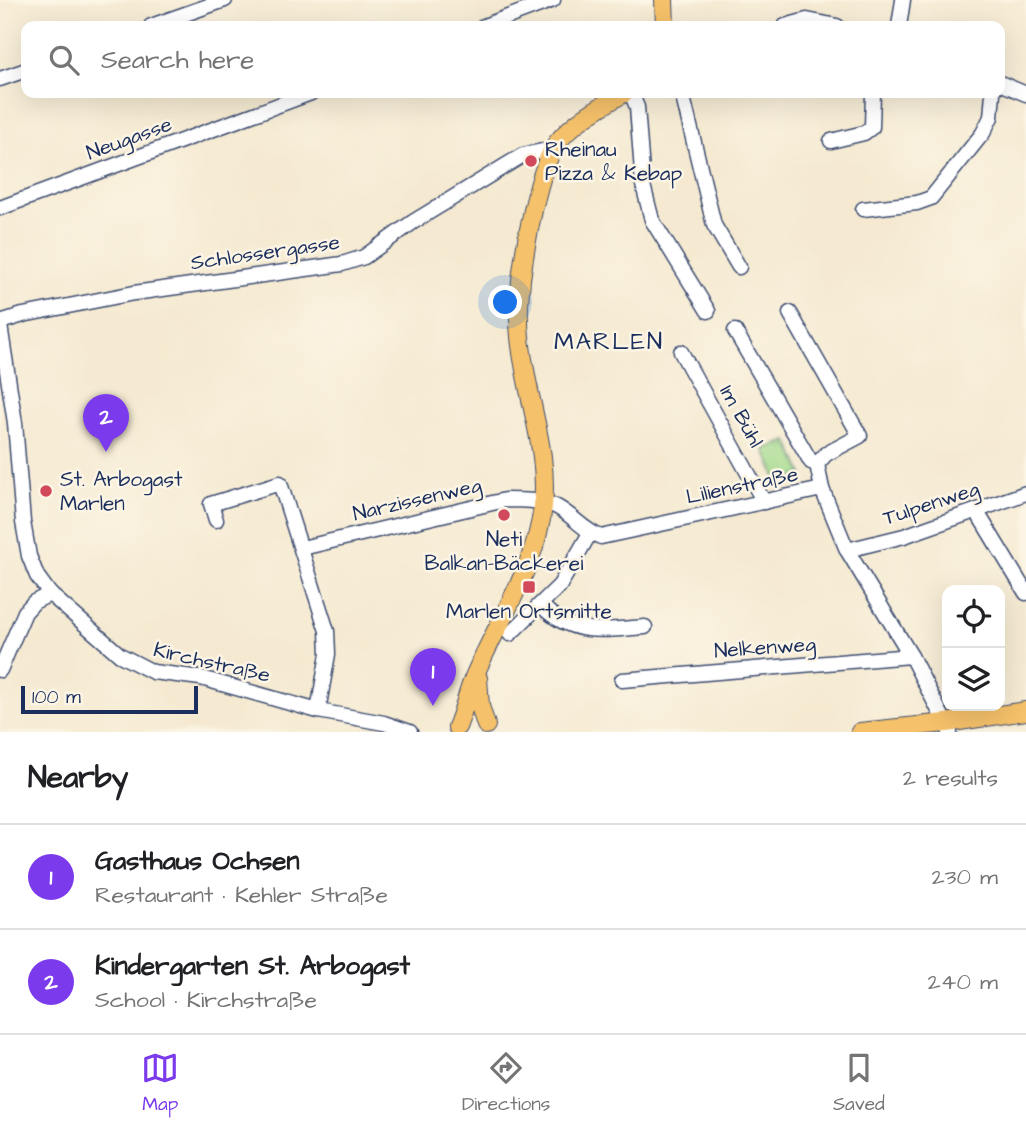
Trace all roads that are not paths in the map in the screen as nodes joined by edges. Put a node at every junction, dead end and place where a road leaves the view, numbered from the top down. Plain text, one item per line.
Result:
1 (225, 0) edge
2 (553, 0) edge
3 (664, 0) edge
4 (903, 0) edge
5 (165, 21) edge
6 (497, 21) edge
7 (665, 21) edge
8 (900, 21) edge
9 (21, 72) edge
10 (0, 79) edge
11 (1005, 85) edge
12 (1026, 94) edge
13 (297, 98) edge
14 (616, 98) edge
15 (633, 98) edge
16 (683, 98) edge
17 (873, 98) edge
18 (993, 98) edge
19 (831, 141) dead end
20 (550, 154) junction
21 (0, 208) edge
22 (863, 209) dead end
23 (739, 267) dead end
24 (708, 311) dead end
25 (790, 313) dead end
26 (0, 323) edge
27 (736, 331) dead end
28 (681, 352) dead end
29 (817, 464) junction
30 (822, 489) junction
31 (1026, 493) edge
32 (764, 502) junction
33 (543, 503) junction
34 (977, 512) junction
35 (216, 520) dead end
36 (590, 533) junction
37 (302, 548) junction
38 (847, 550) junction
39 (1026, 593) edge
40 (50, 594) junction
41 (541, 606) junction
42 (645, 627) dead end
43 (510, 634) dead end
44 (911, 656) junction
45 (478, 667) junction
46 (0, 670) edge
47 (622, 680) dead end
48 (318, 711) junction
49 (1026, 711) edge
50 (948, 728) edge
51 (455, 729) edge
52 (489, 729) edge
53 (410, 732) edge
54 (860, 732) edge

1 - 5 street
2 - 6 street
3 - 7 main road
4 - 8 street
9 - 10 street
11 - 12 street
13 - 21 street, Neugasse
14 - 20 main road
15 - 24 street
16 - 23 street
17 - 19 street
18 - 22 street
20 - 26 street, Schlossergasse
20 - 33 main road
25 - 29 street
26 - 40 street, Kirchstraße
27 - 29 street, Im Bühl
28 - 32 street, Im Bühl
29 - 30 street
30 - 32 street, Lilienstraße
30 - 38 street, Lilienstraße
31 - 34 street, Tulpenweg
32 - 36 street, Lilienstraße
33 - 36 street
33 - 37 street, Narzissenweg
33 - 45 main road
34 - 38 street, Tulpenweg
34 - 39 street
35 - 37 street
36 - 41 street
37 - 48 street
38 - 44 street, Lilienstraße
40 - 46 street
40 - 48 street, Kirchstraße
41 - 42 street
41 - 43 street
44 - 47 street, Nelkenweg
44 - 50 street, Lilienstraße
45 - 51 main road
45 - 52 main road
48 - 53 street, Kirchstraße
49 - 50 main road
50 - 54 main road
51 - 52 main road

